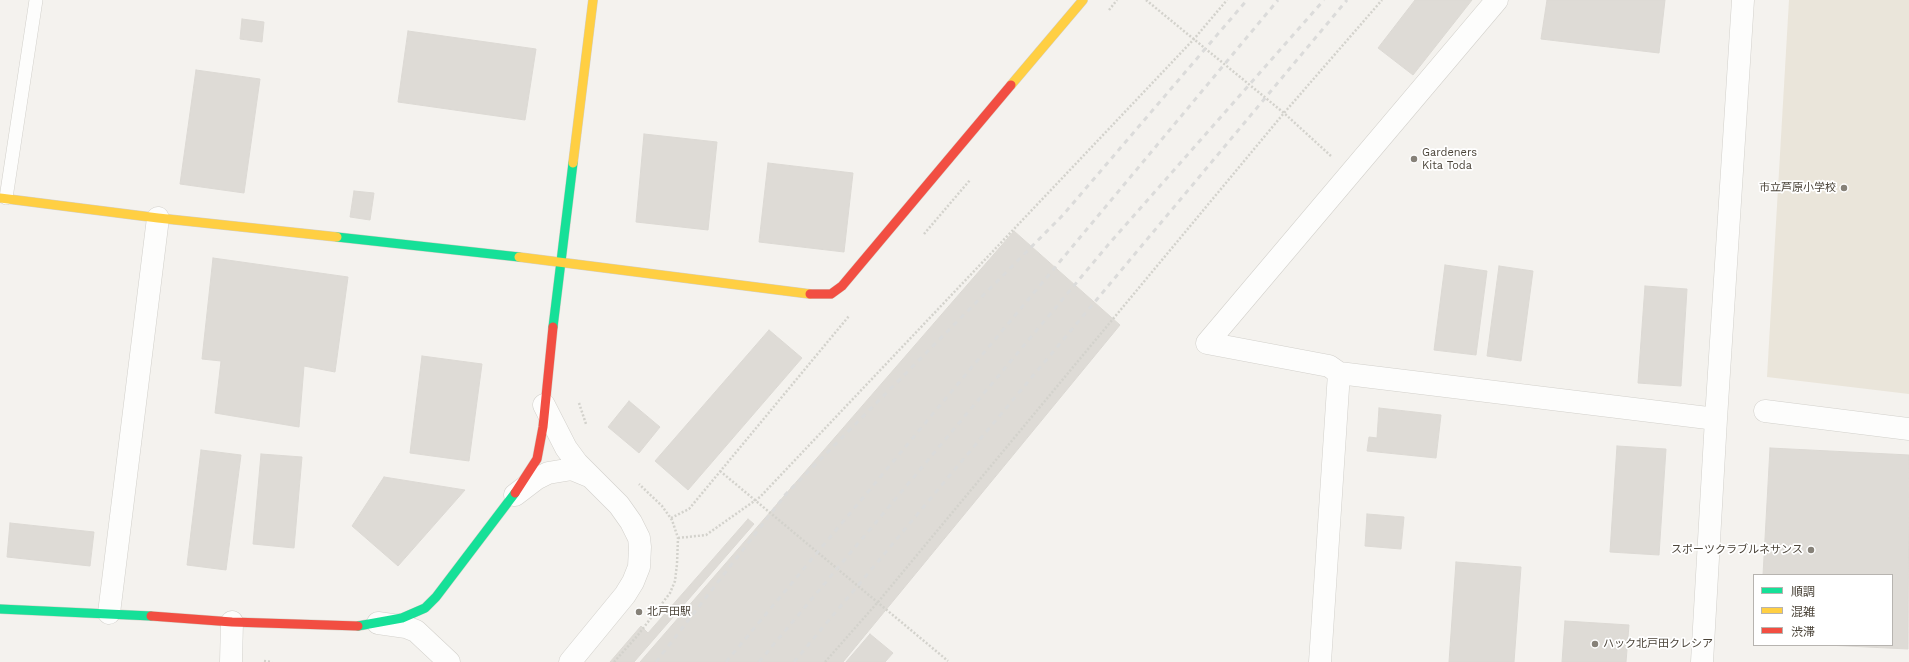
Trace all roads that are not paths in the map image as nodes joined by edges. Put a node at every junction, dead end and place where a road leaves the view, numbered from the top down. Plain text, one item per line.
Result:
1 (36, 0) edge
2 (593, 0) edge
3 (1083, 0) edge
4 (1498, 0) edge
5 (1743, 0) edge
6 (3, 198) edge
7 (158, 218) junction
8 (561, 263) junction
9 (1339, 373) junction
10 (544, 405) junction
11 (1765, 411) dead end
12 (1716, 419) junction
13 (1909, 429) edge
14 (589, 476) junction
15 (512, 498) junction
16 (0, 609) edge
17 (109, 613) junction
18 (232, 622) junction
19 (376, 623) junction
20 (231, 662) edge
21 (449, 662) edge
22 (570, 662) edge
23 (1320, 662) edge
24 (1702, 662) edge

1 - 6 lane
2 - 8 street
3 - 8 street
4 - 9 street
5 - 12 street
6 - 7 street
7 - 8 street
7 - 17 street
8 - 10 street
9 - 12 street
9 - 23 street
10 - 14 street
10 - 15 street
11 - 13 street
12 - 24 street
14 - 15 street
14 - 22 street
15 - 19 street
16 - 17 street
17 - 18 street
18 - 19 street
18 - 20 street
19 - 21 street

